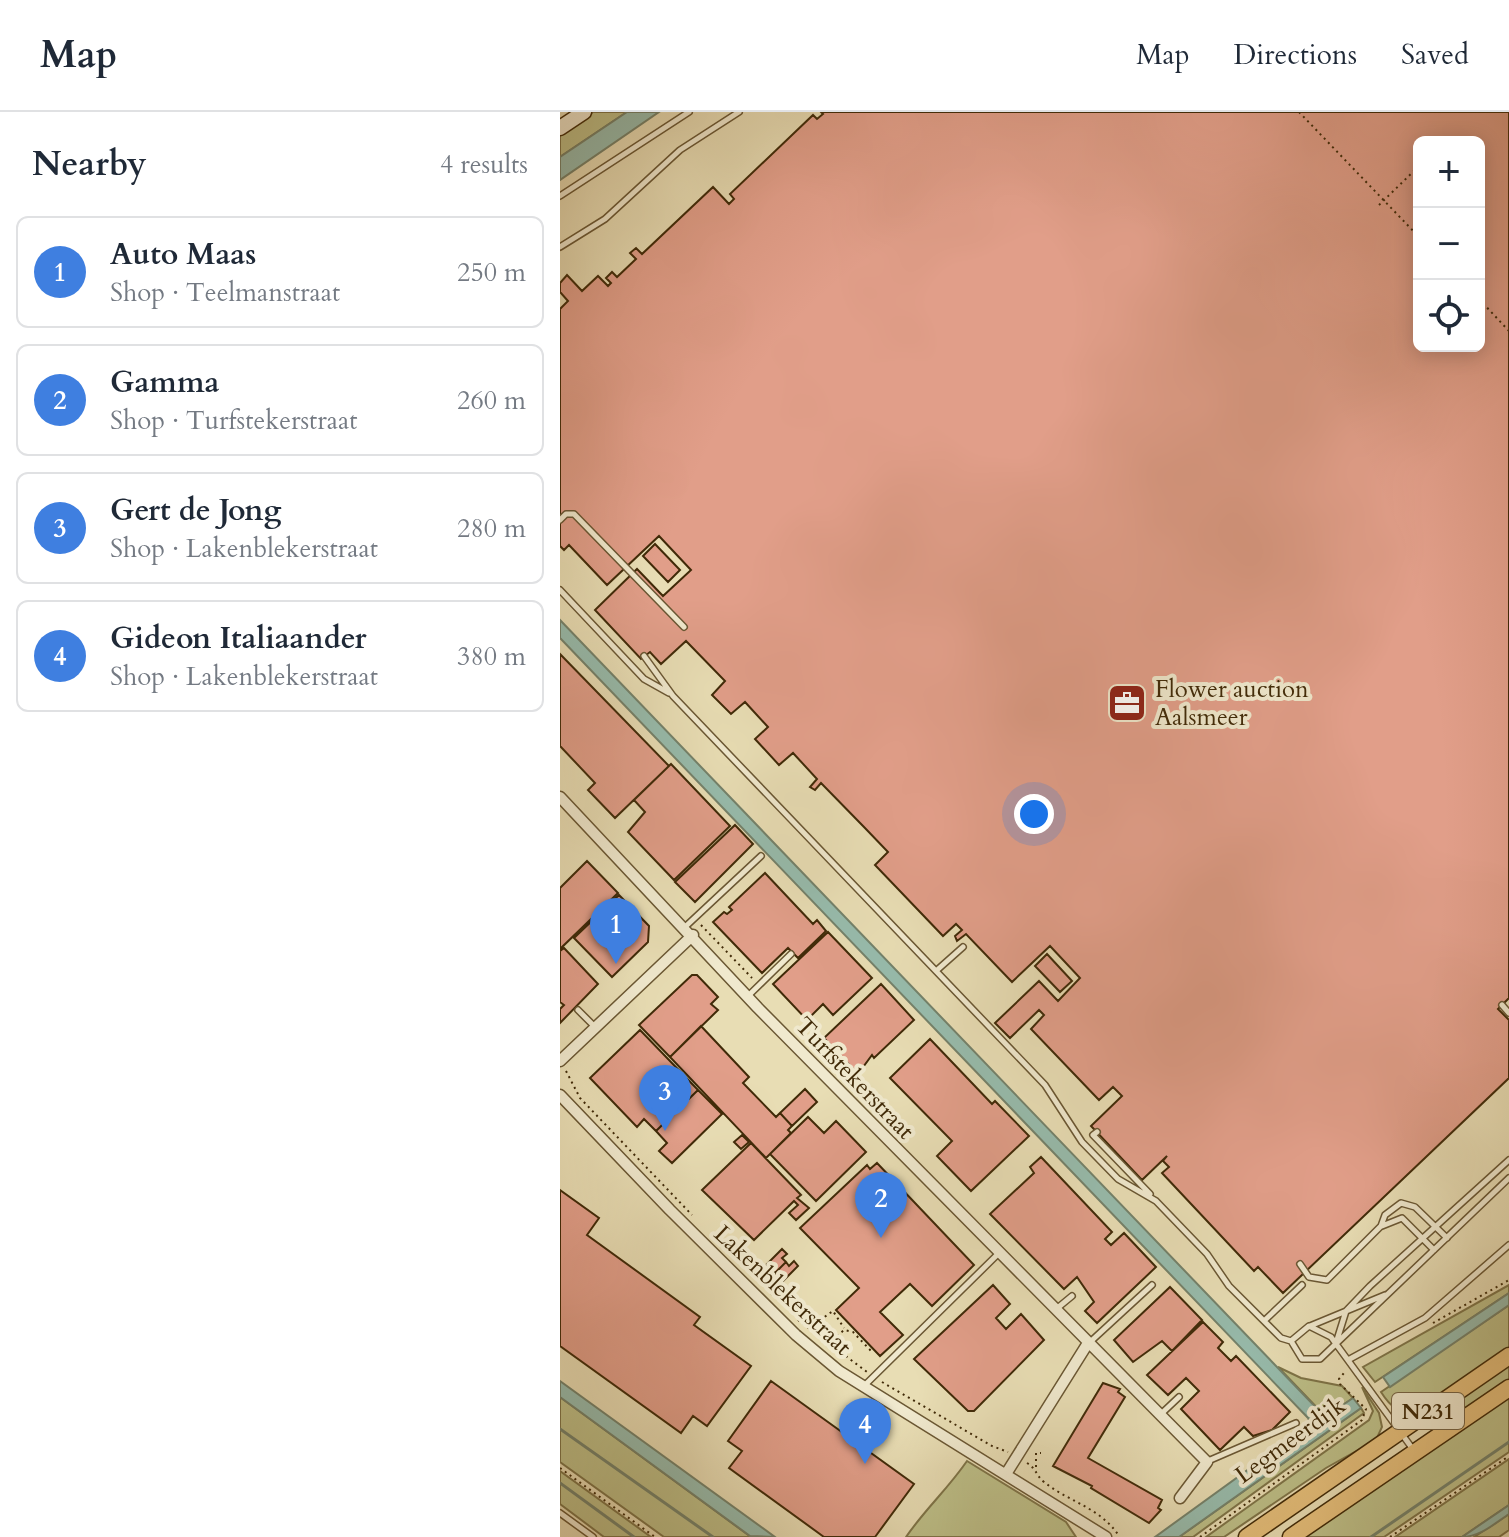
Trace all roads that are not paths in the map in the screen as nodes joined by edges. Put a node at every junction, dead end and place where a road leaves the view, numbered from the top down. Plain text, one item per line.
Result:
1 (584, 112) edge
2 (689, 112) edge
3 (739, 112) edge
4 (562, 122) edge
5 (560, 196) edge
6 (560, 247) edge
7 (560, 520) edge
8 (560, 590) edge
9 (684, 627) dead end
10 (644, 656) dead end
11 (673, 696) junction
12 (560, 797) edge
13 (761, 856) dead end
14 (689, 931) junction
15 (963, 947) dead end
16 (791, 954) dead end
17 (936, 971) junction
18 (746, 994) junction
19 (1502, 1005) dead end
20 (578, 1010) dead end
21 (1509, 1013) edge
22 (597, 1029) junction
23 (560, 1063) edge
24 (560, 1095) edge
25 (1097, 1132) dead end
26 (1509, 1160) edge
27 (1509, 1178) edge
28 (1156, 1201) junction
29 (1381, 1226) junction
30 (1434, 1226) junction
31 (1421, 1237) junction
32 (1447, 1238) junction
33 (1509, 1245) edge
34 (1434, 1250) junction
35 (999, 1253) junction
36 (1300, 1264) dead end
37 (1152, 1285) dead end
38 (1302, 1285) dead end
39 (1390, 1293) junction
40 (1072, 1296) dead end
41 (1055, 1311) junction
42 (1346, 1311) junction
43 (1264, 1321) junction
44 (1309, 1326) junction
45 (1291, 1341) junction
46 (1088, 1343) junction
47 (1335, 1343) junction
48 (1509, 1356) edge
49 (1348, 1360) junction
50 (863, 1387) junction
51 (1509, 1388) edge
52 (1179, 1397) dead end
53 (1160, 1415) junction
54 (1296, 1423) dead end
55 (1399, 1431) junction
56 (1415, 1452) junction
57 (1207, 1462) junction
58 (1006, 1474) junction
59 (1180, 1498) dead end
60 (560, 1513) edge
61 (1093, 1532) edge
62 (593, 1537) edge
63 (1106, 1537) edge
64 (1247, 1537) edge
65 (1291, 1537) edge

1 - 4 street
2 - 5 lane
3 - 6 lane
7 - 9 lane
8 - 11 lane
10 - 11 lane
11 - 17 lane
12 - 14 street, Turfstekerstraat
13 - 14 lane
14 - 18 street, Turfstekerstraat
14 - 22 street
15 - 17 lane
16 - 18 lane
17 - 28 lane
18 - 35 street, Turfstekerstraat
19 - 21 lane
20 - 22 lane
22 - 23 street
24 - 50 street, Lakenblekerstraat
25 - 28 lane
26 - 30 lane
27 - 32 lane
28 - 43 lane
29 - 30 lane
29 - 31 lane
29 - 36 lane
30 - 31 lane
30 - 32 lane
31 - 34 lane
31 - 42 lane
32 - 34 lane
33 - 49 lane
34 - 39 lane
35 - 41 street, Turfstekerstraat
35 - 50 lane
37 - 46 lane
38 - 43 lane
39 - 42 lane
39 - 47 lane
40 - 41 lane
41 - 46 street, Turfstekerstraat
42 - 44 lane
42 - 47 lane
43 - 45 lane
44 - 45 lane
44 - 47 lane
45 - 47 lane
46 - 53 street, Turfstekerstraat
46 - 58 street
47 - 49 lane
48 - 55 main road, N231
49 - 55 lane
50 - 58 street, Lakenblekerstraat
51 - 56 main road, N231
52 - 53 lane
53 - 57 street, Turfstekerstraat
54 - 57 lane
55 - 56 lane
55 - 64 main road, N231
56 - 65 main road, N231
57 - 59 street
58 - 61 street, Lakenblekerstraat
60 - 62 lane
61 - 63 street, Lakenblekerstraat

